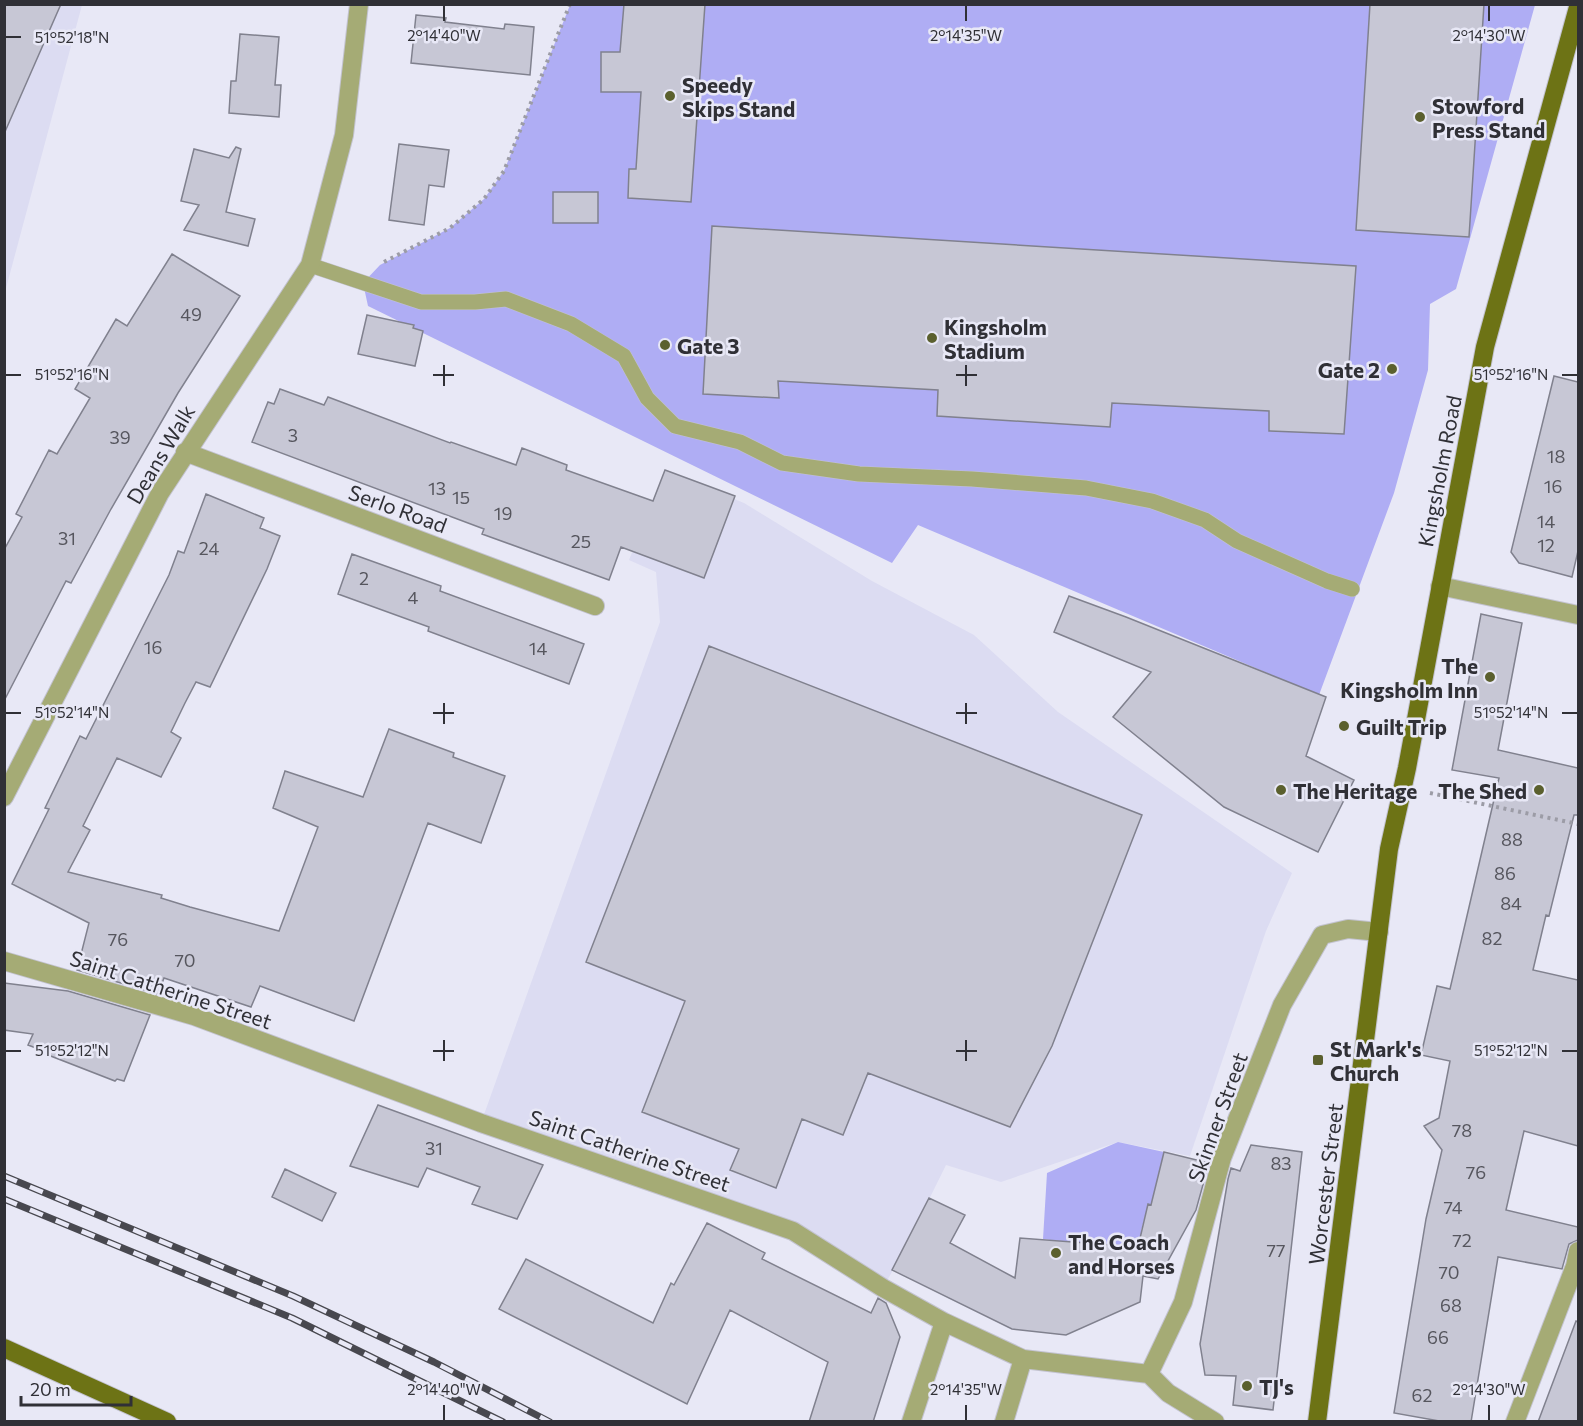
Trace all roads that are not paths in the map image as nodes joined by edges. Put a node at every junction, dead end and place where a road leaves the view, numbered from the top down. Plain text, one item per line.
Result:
1 (359, 4) edge
2 (1578, 7) edge
3 (310, 265) junction
4 (185, 452) junction
5 (1440, 586) junction
6 (1352, 589) dead end
7 (595, 606) dead end
8 (1578, 615) edge
9 (4, 797) edge
10 (1379, 932) junction
11 (1377, 951) joint
12 (4, 961) edge
13 (1578, 1251) edge
14 (944, 1322) junction
15 (4, 1348) edge
16 (1023, 1359) junction
17 (1149, 1374) junction
18 (167, 1422) edge
19 (911, 1422) edge
20 (1004, 1422) edge
21 (1215, 1422) edge
22 (1317, 1422) edge
23 (1515, 1422) edge

1 - 3 street, Deans Walk
2 - 5 main road, Kingsholm Road
3 - 4 street, Deans Walk
3 - 6 lane
4 - 7 street, Serlo Road
4 - 9 street, Deans Walk
5 - 8 street
5 - 10 main road, Kingsholm Road
10 - 11 main road, Kingsholm Road
10 - 17 street, Skinner Street
11 - 22 main road, Worcester Street
12 - 14 street, Saint Catherine Street
13 - 23 street
14 - 16 street, Saint Catherine Street
14 - 19 street
15 - 18 main road
16 - 17 street, Saint Catherine Street
16 - 20 street
17 - 21 street

